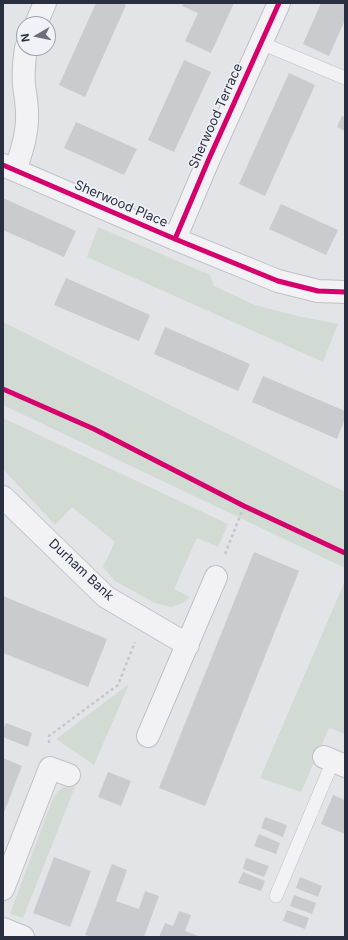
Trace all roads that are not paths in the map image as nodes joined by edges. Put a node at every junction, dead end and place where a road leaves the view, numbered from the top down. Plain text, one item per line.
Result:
1 (45, 3) edge
2 (279, 3) edge
3 (39, 16) edge
4 (261, 43) junction
5 (25, 56) edge
6 (345, 78) edge
7 (9, 167) edge
8 (175, 239) junction
9 (345, 292) edge
10 (3, 496) edge
11 (216, 577) road end
12 (188, 645) junction
13 (148, 736) dead end
14 (334, 761) edge
15 (59, 772) road end
16 (3, 889) edge
17 (276, 896) dead end
18 (3, 929) edge
19 (23, 937) edge

1 - 3 street
2 - 4 street, Sherwood Terrace
4 - 6 lane
4 - 8 street, Sherwood Terrace
5 - 7 street
7 - 8 street, Sherwood Place
8 - 9 street, Sherwood Place
10 - 12 street, Durham Bank
11 - 12 street
12 - 13 street
14 - 17 lane
15 - 16 street
18 - 19 street

